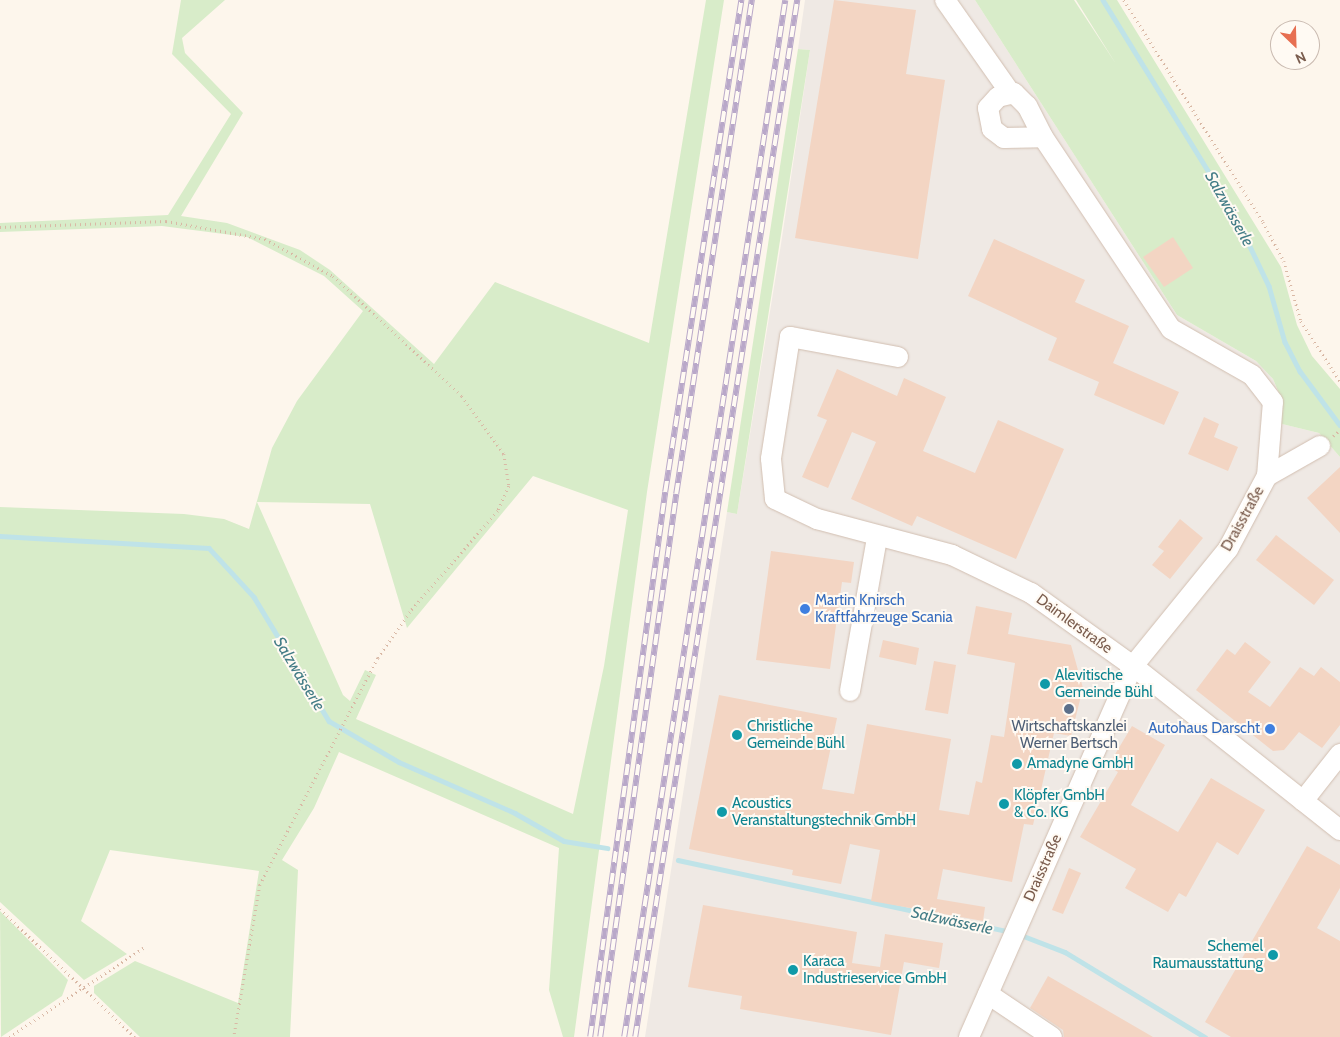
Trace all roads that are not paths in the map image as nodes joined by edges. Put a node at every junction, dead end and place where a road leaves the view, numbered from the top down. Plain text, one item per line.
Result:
1 (945, 0) edge
2 (1011, 94) junction
3 (1043, 137) junction
4 (898, 356) dead end
5 (1320, 446) dead end
6 (1267, 476) junction
7 (878, 538) junction
8 (1133, 666) junction
9 (850, 691) dead end
10 (1340, 754) edge
11 (1303, 801) junction
12 (1340, 830) edge
13 (988, 994) junction
14 (1040, 1034) edge
15 (969, 1037) edge

1 - 2 street, Draisstraße
2 - 3 street, Draisstraße
2 - 3 street
3 - 6 street, Draisstraße
4 - 7 street, Daimlerstraße
5 - 6 street, Draisstraße
6 - 8 street, Draisstraße
7 - 8 street, Daimlerstraße
7 - 9 street
8 - 11 street, Daimlerstraße
8 - 13 street, Draisstraße
10 - 11 street
11 - 12 street, Daimlerstraße
13 - 14 street
13 - 15 street, Draisstraße

